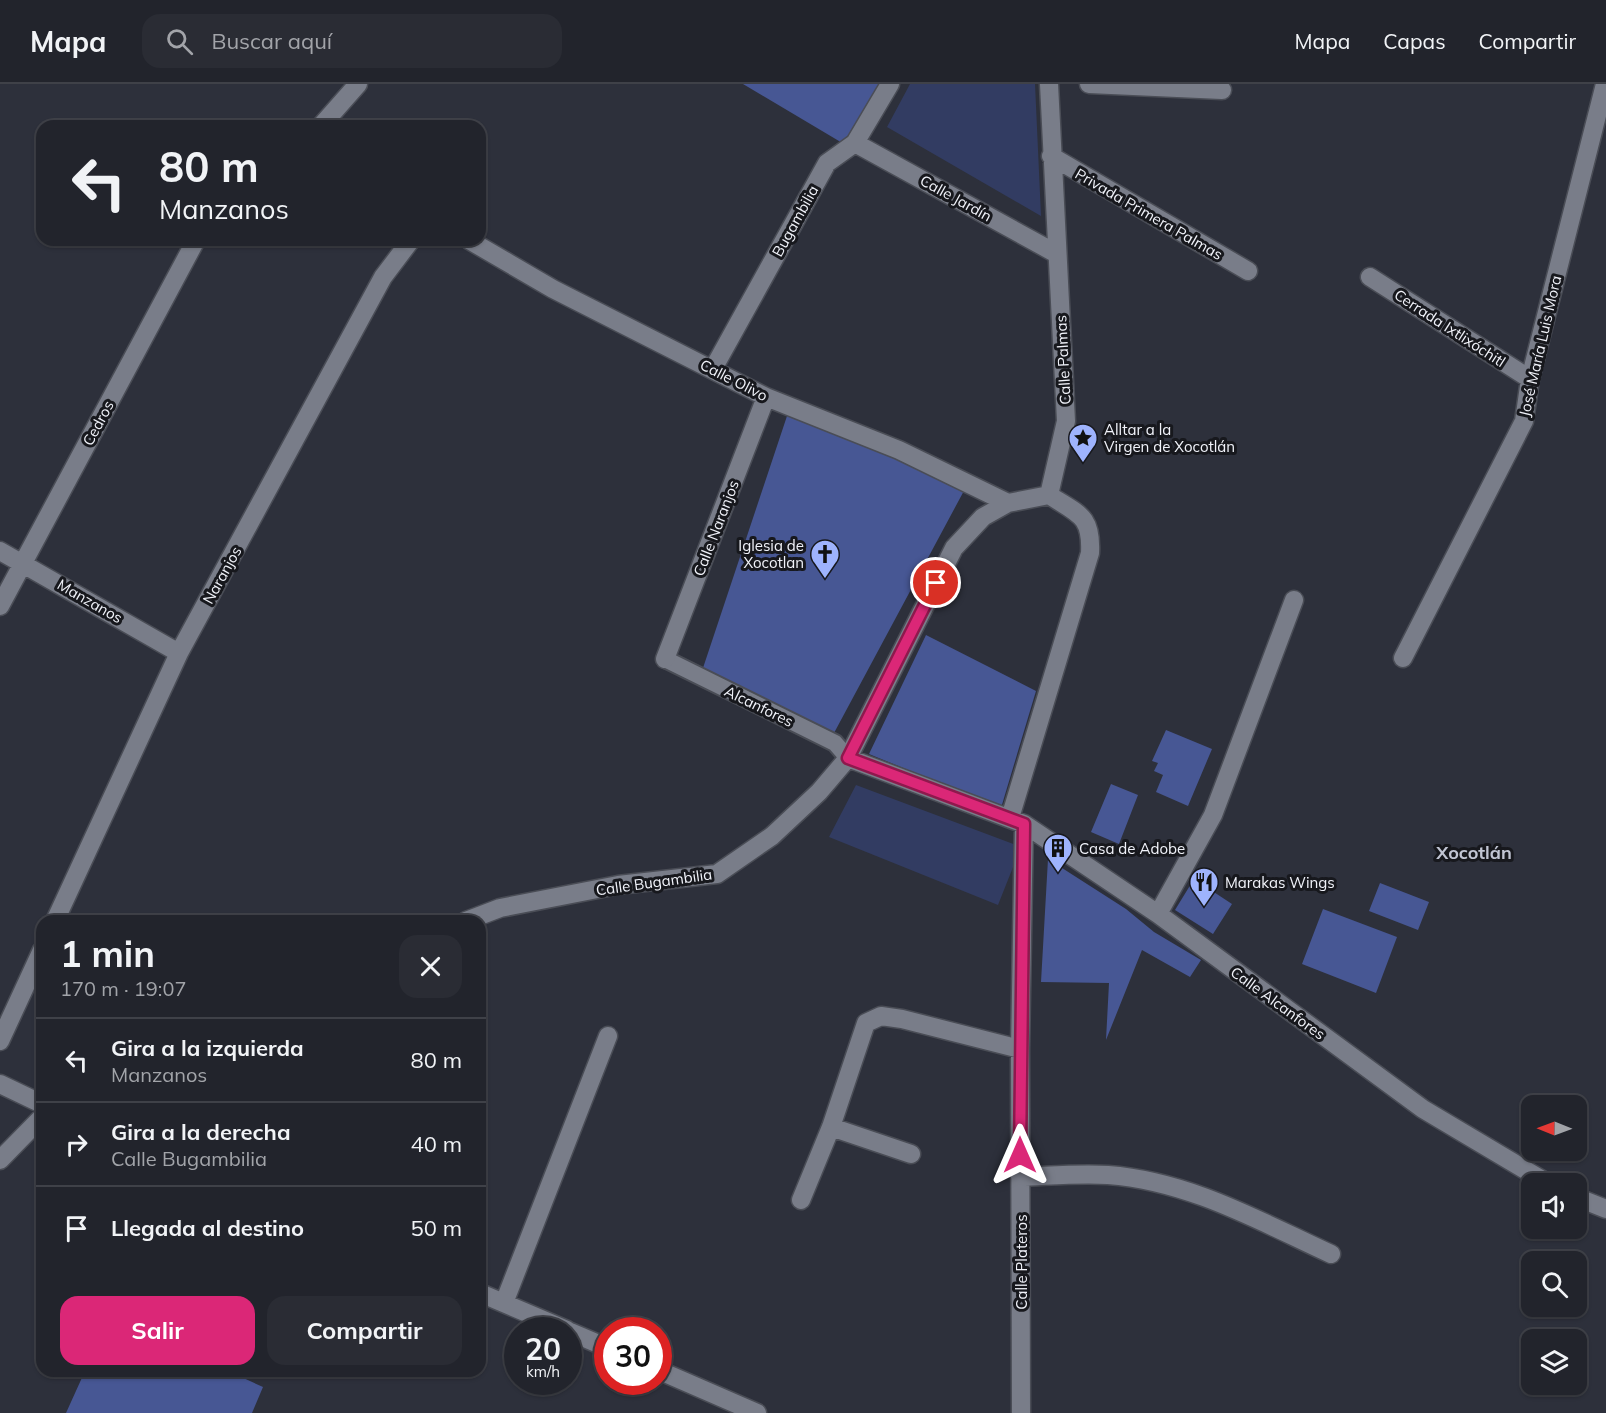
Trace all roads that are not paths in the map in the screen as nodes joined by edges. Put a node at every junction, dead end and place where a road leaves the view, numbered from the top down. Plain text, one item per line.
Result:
1 (358, 84) edge
2 (890, 84) edge
3 (1049, 84) edge
4 (1089, 84) edge
5 (1605, 84) edge
6 (1222, 90) dead end
7 (326, 120) edge
8 (855, 143) junction
9 (1052, 156) junction
10 (193, 246) edge
11 (406, 246) edge
12 (479, 246) edge
13 (1057, 254) junction
14 (1248, 271) dead end
15 (1370, 277) dead end
16 (712, 369) junction
17 (1530, 379) junction
18 (766, 397) junction
19 (1049, 495) junction
20 (1008, 503) junction
21 (0, 551) edge
22 (23, 563) junction
23 (1294, 600) dead end
24 (0, 606) edge
25 (180, 653) junction
26 (1403, 658) dead end
27 (665, 659) joint
28 (848, 758) junction
29 (1017, 821) junction
30 (1158, 914) junction
31 (59, 915) edge
32 (482, 915) edge
33 (36, 963) edge
34 (608, 1036) dead end
35 (0, 1041) edge
36 (1020, 1049) junction
37 (0, 1084) edge
38 (36, 1101) edge
39 (36, 1123) edge
40 (831, 1127) junction
41 (911, 1154) dead end
42 (0, 1160) edge
43 (1531, 1173) edge
44 (1020, 1177) junction
45 (801, 1200) dead end
46 (1587, 1201) edge
47 (1606, 1209) edge
48 (1331, 1254) dead end
49 (486, 1296) edge
50 (504, 1303) junction
51 (536, 1317) edge
52 (672, 1376) edge
53 (757, 1413) edge
54 (1021, 1413) edge

1 - 7 street
2 - 8 street, Bugambilia
3 - 9 street, Calle Palmas
4 - 6 street
5 - 17 street, José María Luis Mora
8 - 13 street, Calle Jardín
8 - 16 street, Bugambilia
9 - 13 street, Calle Palmas
9 - 14 street, Privada Primera Palmas
10 - 22 street, Cedros
11 - 25 street, Naranjos
12 - 16 street, Calle Olivo
13 - 19 street, Calle Palmas
15 - 17 street, Cerrada Ixtlixóchitl
16 - 18 street, Calle Olivo
17 - 26 street, José María Luis Mora
18 - 20 street, Calle Olivo
18 - 27 street, Calle Naranjos
19 - 20 street, Calle Bugambilia
19 - 29 street
20 - 28 street, Calle Bugambilia
21 - 22 street, Manzanos
22 - 24 street, Cedros
22 - 25 street, Manzanos
23 - 30 street
25 - 31 street, Naranjos
27 - 28 street, Alcanfores
28 - 29 street
28 - 32 street, Calle Bugambilia
29 - 30 street, Calle Alcanfores
29 - 36 street, Calle Plateros
30 - 43 street, Calle Alcanfores
33 - 35 street
34 - 50 street
36 - 40 street
36 - 44 street, Calle Plateros
37 - 38 street
39 - 42 street
40 - 41 street
40 - 45 street
44 - 48 street
44 - 54 street, Calle Plateros
46 - 47 street
49 - 50 street
50 - 51 street
52 - 53 street

